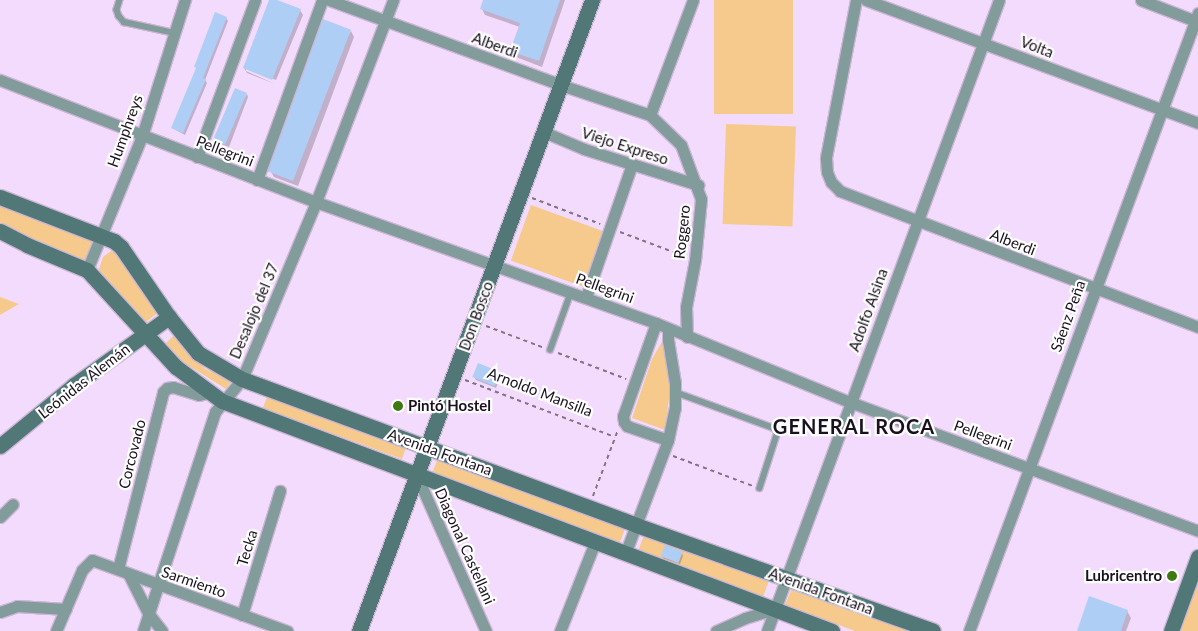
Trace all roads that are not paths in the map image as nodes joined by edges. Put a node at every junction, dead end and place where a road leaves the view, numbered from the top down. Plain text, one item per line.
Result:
1 (120, 0) edge
2 (185, 0) edge
3 (255, 0) edge
4 (322, 0) edge
5 (330, 0) edge
6 (393, 0) edge
7 (592, 0) edge
8 (693, 0) edge
9 (856, 0) edge
10 (866, 0) edge
11 (998, 0) edge
12 (1141, 0) edge
13 (1197, 18) edge
14 (386, 20) junction
15 (175, 32) junction
16 (983, 43) junction
17 (0, 80) edge
18 (561, 85) junction
19 (1161, 110) junction
20 (650, 115) junction
21 (1198, 123) edge
22 (544, 132) junction
23 (142, 136) junction
24 (197, 157) junction
25 (632, 164) junction
26 (257, 180) junction
27 (698, 185) junction
28 (0, 197) edge
29 (316, 202) junction
30 (916, 221) junction
31 (0, 231) edge
32 (101, 236) junction
33 (495, 265) junction
34 (87, 270) junction
35 (1094, 289) junction
36 (571, 292) junction
37 (586, 297) junction
38 (169, 317) junction
39 (656, 323) junction
40 (1198, 327) edge
41 (668, 329) junction
42 (145, 334) junction
43 (687, 337) junction
44 (550, 350) dead end
45 (242, 379) junction
46 (675, 392) junction
47 (208, 393) junction
48 (222, 401) junction
49 (850, 402) junction
50 (668, 440) junction
51 (0, 446) edge
52 (428, 447) junction
53 (1028, 468) junction
54 (416, 474) junction
55 (760, 488) road end
56 (280, 490) dead end
57 (12, 504) dead end
58 (0, 517) edge
59 (636, 525) junction
60 (1198, 531) edge
61 (595, 542) junction
62 (625, 554) junction
63 (1198, 557) edge
64 (118, 569) junction
65 (129, 575) junction
66 (786, 578) junction
67 (157, 585) junction
68 (66, 609) junction
69 (774, 609) junction
70 (0, 612) edge
71 (148, 613) junction
72 (242, 615) junction
73 (56, 631) edge
74 (143, 631) edge
75 (162, 631) edge
76 (287, 631) edge
77 (358, 631) edge
78 (486, 631) edge
79 (560, 631) edge
80 (716, 631) edge
81 (767, 631) edge
82 (832, 631) edge
83 (933, 631) edge
84 (969, 631) edge
85 (1171, 631) edge

1 - 15 lane
2 - 15 street, Humphreys
3 - 24 street
4 - 26 street
5 - 14 street, Alberdi
6 - 14 street, Desalojo del 37
7 - 18 street, Don Bosco
8 - 20 street
9 - 30 street, Alberdi
10 - 16 street, Volta
11 - 16 street, Adolfo Alsina
12 - 13 street
13 - 19 street, Sáenz Peña
14 - 18 street, Alberdi
14 - 29 street, Desalojo del 37
15 - 23 street, Humphreys
16 - 19 street, Volta
16 - 30 street, Adolfo Alsina
17 - 23 street, Pellegrini
18 - 20 street, Alberdi
18 - 22 street, Don Bosco
19 - 21 street, Volta
19 - 35 street, Sáenz Peña
20 - 27 street, Roggero
22 - 25 street, Viejo Expreso
22 - 33 street, Don Bosco
23 - 24 street, Pellegrini
23 - 32 street, Humphreys
24 - 26 street, Pellegrini
25 - 27 street, Viejo Expreso
25 - 37 street
26 - 29 street, Pellegrini
27 - 43 street, Roggero
28 - 32 street, Avenida Fontana
29 - 33 street, Pellegrini
29 - 45 street, Desalojo del 37
30 - 35 street, Alberdi
30 - 49 street, Adolfo Alsina
31 - 34 street, Avenida Fontana
32 - 34 street, Humphreys
32 - 38 street, Avenida Fontana
33 - 36 street, Pellegrini
33 - 52 street, Don Bosco
34 - 42 street, Avenida Fontana
35 - 40 street, Alberdi
35 - 53 street, Sáenz Peña
36 - 37 street, Pellegrini
36 - 44 lane
37 - 39 street, Pellegrini
38 - 42 street, Leónidas Alemán
38 - 45 street, Avenida Fontana
39 - 41 street, Pellegrini
39 - 50 street
41 - 43 street, Pellegrini
41 - 46 street
42 - 47 street, Avenida Fontana
42 - 51 street, Leónidas Alemán
43 - 49 street, Pellegrini
45 - 48 street, Desalojo del 37
45 - 52 street, Avenida Fontana
46 - 50 street
46 - 55 lane
47 - 48 street, Avenida Fontana
47 - 64 street, Corcovado
48 - 54 street, Avenida Fontana
48 - 67 street, Desalojo del 37
49 - 53 street, Pellegrini
49 - 66 street, Adolfo Alsina
50 - 59 street
52 - 54 street, Don Bosco
52 - 59 street, Avenida Fontana
53 - 60 street, Pellegrini
53 - 84 street, Sáenz Peña
54 - 61 street, Avenida Fontana
54 - 77 street, Don Bosco
54 - 78 street, Diagonal Castellani
56 - 72 street, Tecka
57 - 58 street
59 - 62 street
59 - 66 street, Avenida Fontana
61 - 62 street, Avenida Fontana
61 - 79 street
62 - 69 street, Avenida Fontana
63 - 85 street
64 - 65 street, Sarmiento
64 - 68 street, Sarmiento
65 - 67 street, Sarmiento
65 - 71 street
66 - 69 street, Adolfo Alsina
66 - 83 street, Avenida Fontana
67 - 71 street, Desalojo del 37
67 - 72 street, Sarmiento
68 - 70 street
68 - 73 street
69 - 80 street
69 - 81 street, Adolfo Alsina
69 - 82 street, Avenida Fontana
71 - 74 street, Desalojo del 37
71 - 75 street
72 - 76 street, Sarmiento

